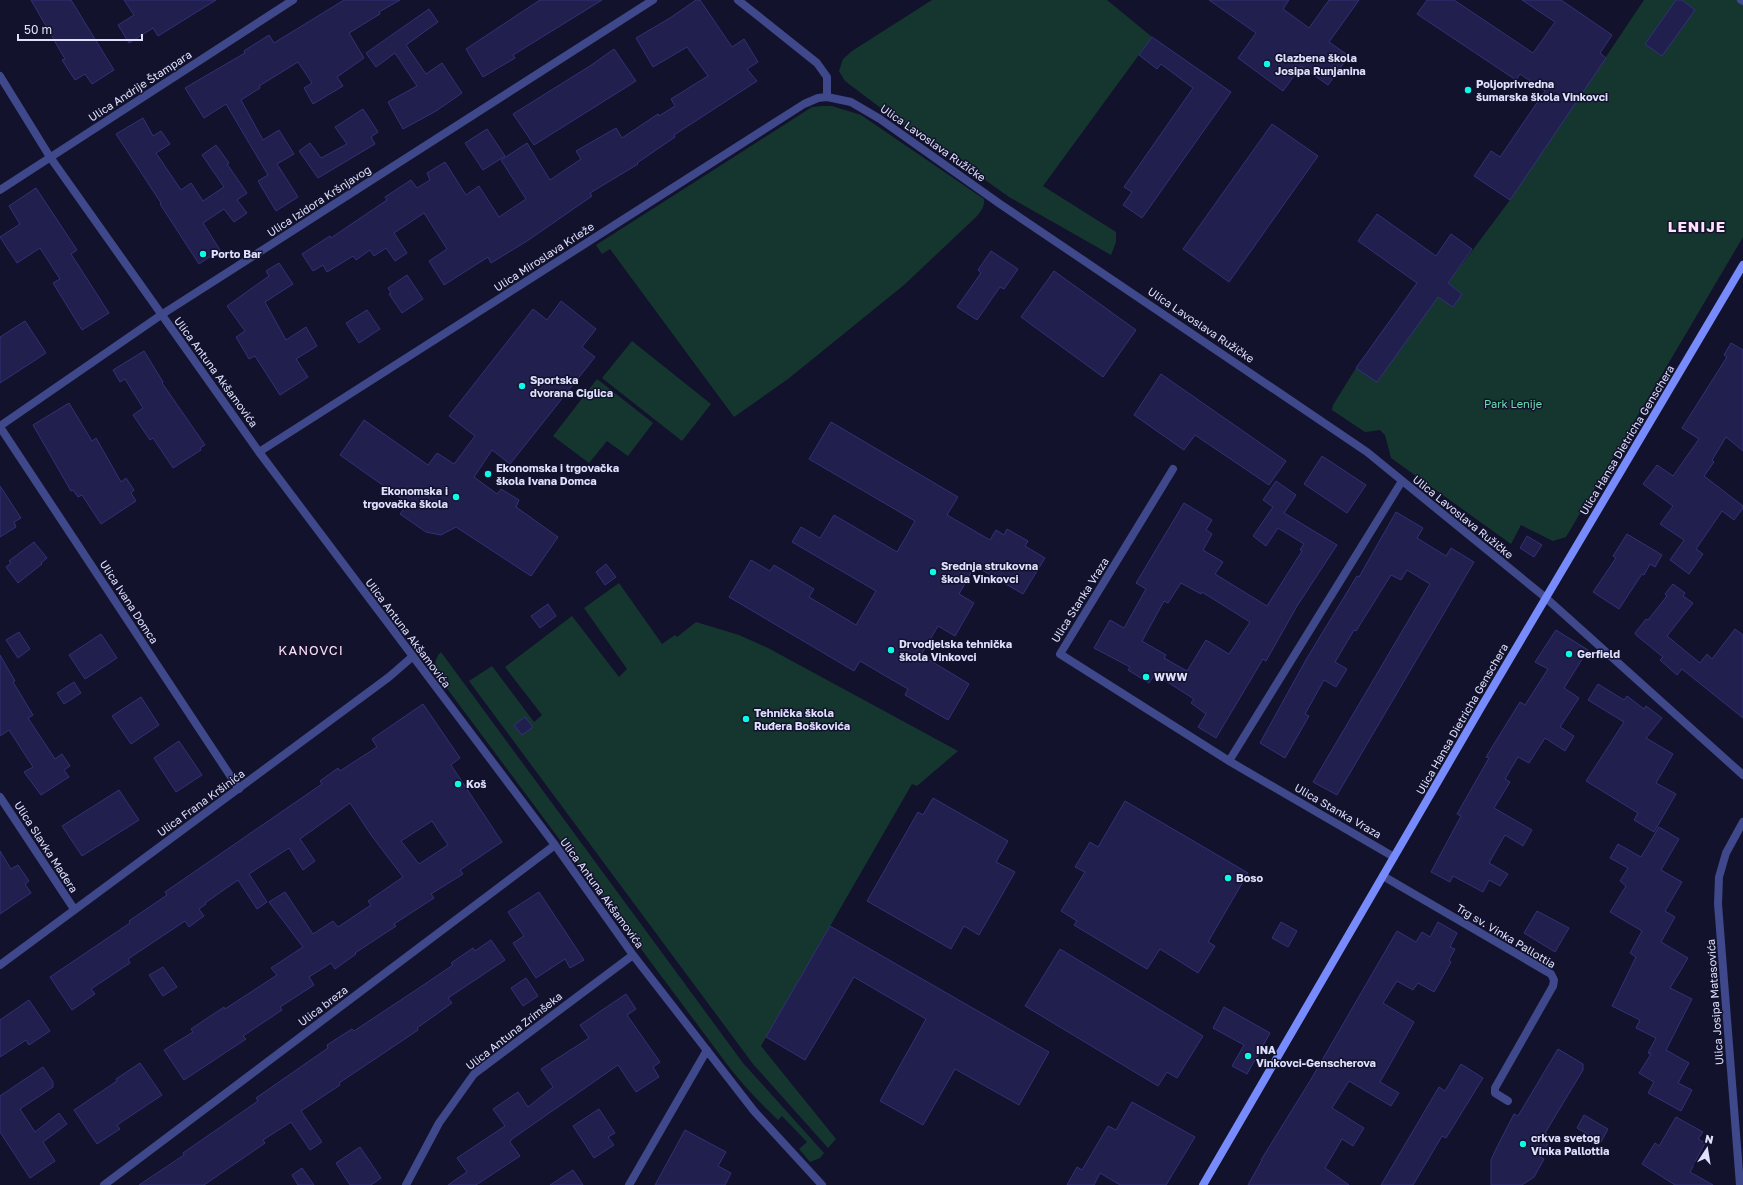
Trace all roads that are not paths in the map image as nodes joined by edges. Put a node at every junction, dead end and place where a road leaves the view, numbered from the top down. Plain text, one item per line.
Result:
1 (293, 0) edge
2 (653, 0) edge
3 (738, 0) edge
4 (0, 76) edge
5 (827, 97) junction
6 (50, 157) junction
7 (0, 190) edge
8 (1743, 265) edge
9 (161, 315) junction
10 (0, 427) edge
11 (259, 452) junction
12 (1173, 469) dead end
13 (1402, 481) junction
14 (1546, 598) junction
15 (412, 657) junction
16 (1229, 760) junction
17 (1743, 775) edge
18 (239, 789) junction
19 (0, 797) edge
20 (1743, 822) edge
21 (555, 845) junction
22 (1394, 857) junction
23 (1383, 876) junction
24 (74, 909) junction
25 (633, 955) junction
26 (0, 964) edge
27 (707, 1050) junction
28 (1508, 1101) dead end
29 (104, 1185) edge
30 (406, 1185) edge
31 (629, 1185) edge
32 (822, 1185) edge
33 (1203, 1185) edge
34 (1740, 1185) edge

1 - 6 street, Ulica Andrije Štampara
2 - 9 street, Ulica Izidora Kršnjavog
3 - 5 street
4 - 6 street, Ulica Antuna Akšamovića
5 - 11 street, Ulica Miroslava Krleže
5 - 13 street, Ulica Lavoslava Ružičke
6 - 7 street, Ulica Andrije Štampara
6 - 9 street, Ulica Antuna Akšamovića
8 - 14 main road, Ulica Hansa Dietricha Genschera
9 - 10 street, Ulica Izidora Kršnjavog
9 - 11 street, Ulica Antuna Akšamovića
10 - 18 street, Ulica Ivana Domca
11 - 15 street, Ulica Antuna Akšamovića
12 - 16 street, Ulica Stanka Vraza
13 - 14 street, Ulica Lavoslava Ružičke
13 - 16 street
14 - 17 street, Ulica Lavoslava Ružičke
14 - 22 main road, Ulica Hansa Dietricha Genschera
15 - 18 street, Ulica Frana Kršinića
15 - 21 street, Ulica Antuna Akšamovića
16 - 22 street, Ulica Stanka Vraza
18 - 24 street, Ulica Frana Kršinića
19 - 24 street, Ulica Slavka Mađera
20 - 34 street, Ulica Josipa Matasovića
21 - 25 street, Ulica Antuna Akšamovića
21 - 29 street, Ulica breza
22 - 23 main road, Ulica Hansa Dietricha Genschera
23 - 28 street, Trg sv. Vinka Pallottia
23 - 33 main road, Ulica Hansa Dietricha Genschera
24 - 26 street, Ulica Frana Kršinića
25 - 27 street, Ulica Antuna Akšamovića
25 - 30 street, Ulica Antuna Zrimšeka
27 - 31 street
27 - 32 street, Ulica Antuna Akšamovića

